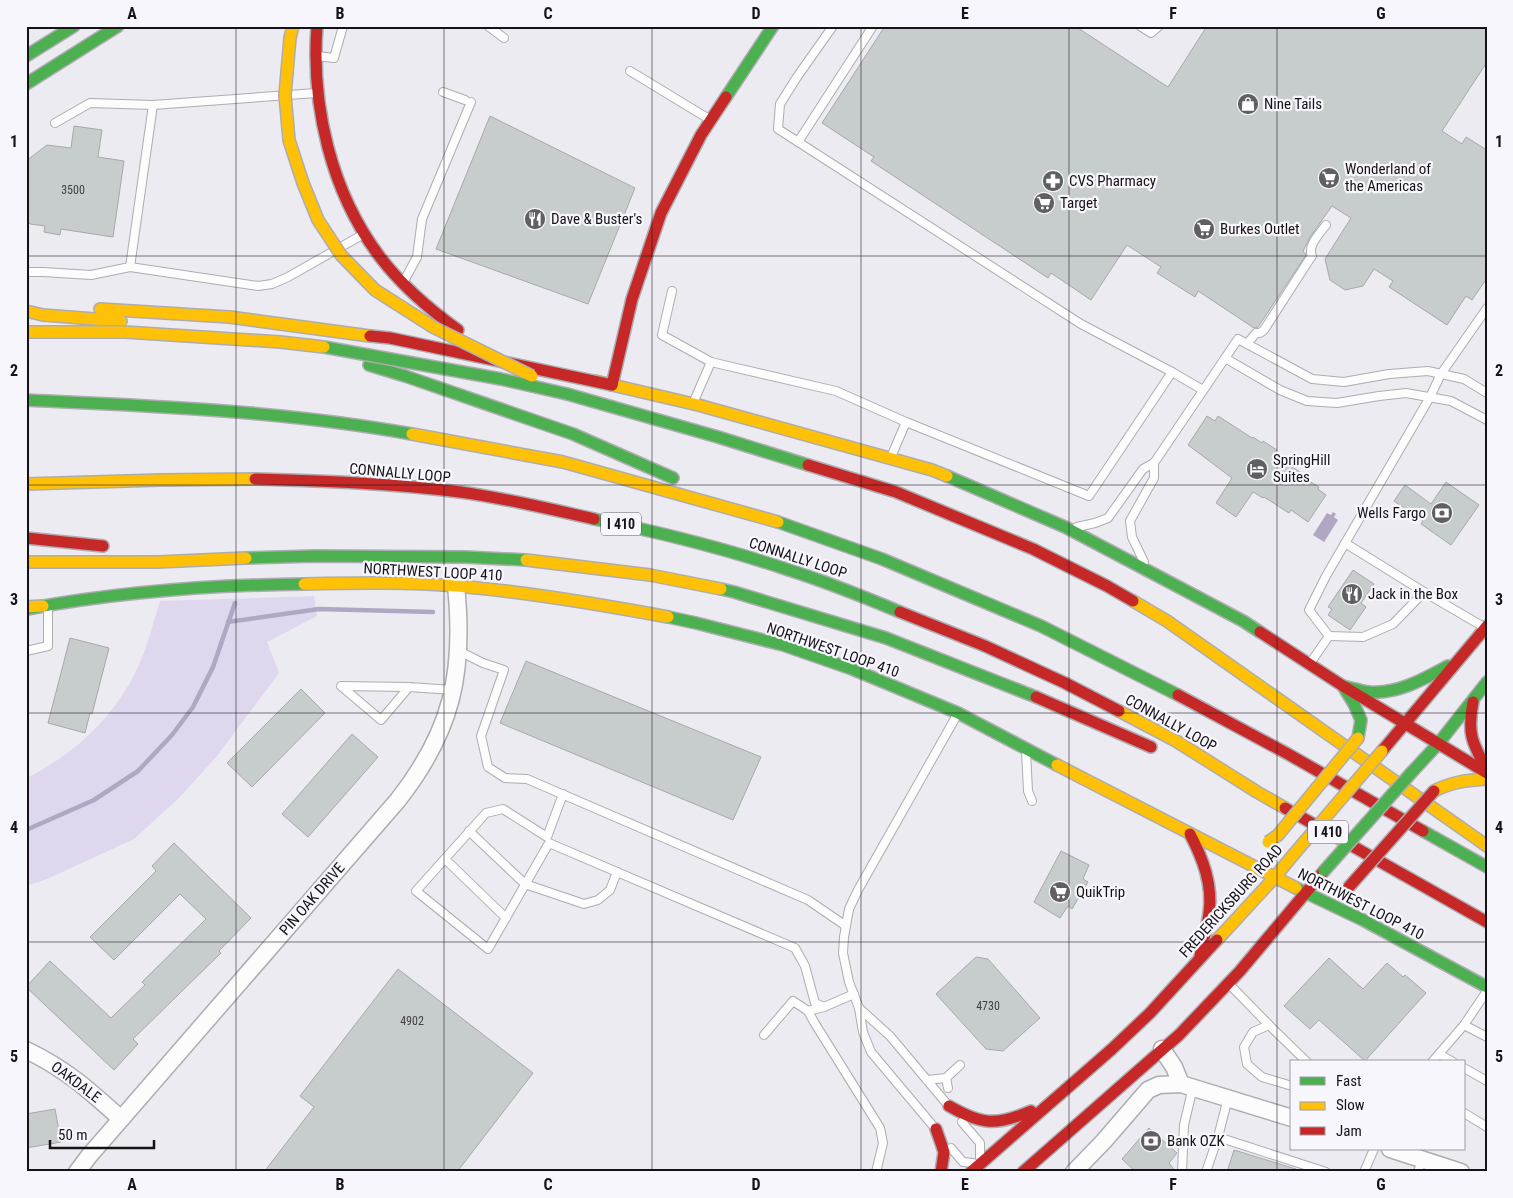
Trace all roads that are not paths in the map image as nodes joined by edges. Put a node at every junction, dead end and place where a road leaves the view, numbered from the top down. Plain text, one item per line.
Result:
1 (74, 26) edge
2 (118, 26) edge
3 (293, 26) edge
4 (317, 26) edge
5 (343, 26) edge
6 (488, 26) edge
7 (833, 26) edge
8 (873, 26) edge
9 (1140, 26) edge
10 (1159, 26) edge
11 (768, 30) edge
12 (504, 38) dead end
13 (26, 56) edge
14 (316, 56) junction
15 (630, 71) dead end
16 (26, 84) edge
17 (443, 92) dead end
18 (318, 93) junction
19 (153, 105) junction
20 (711, 120) junction
21 (55, 124) dead end
22 (798, 142) junction
23 (1326, 225) dead end
24 (364, 234) junction
25 (130, 267) junction
26 (26, 272) edge
27 (403, 283) junction
28 (672, 291) dead end
29 (26, 304) edge
30 (1487, 308) edge
31 (26, 312) edge
32 (26, 332) edge
33 (1247, 344) junction
34 (1225, 358) junction
35 (711, 362) junction
36 (1172, 372) junction
37 (1441, 374) junction
38 (612, 385) junction
39 (1203, 390) junction
40 (1487, 393) edge
41 (567, 394) junction
42 (1430, 397) junction
43 (26, 400) edge
44 (693, 404) junction
45 (1487, 420) edge
46 (906, 422) junction
47 (890, 458) junction
48 (1154, 463) junction
49 (89, 482) junction
50 (26, 484) edge
51 (26, 491) edge
52 (764, 518) junction
53 (1065, 527) junction
54 (26, 538) edge
55 (1345, 543) junction
56 (111, 547) dead end
57 (160, 550) dead end
58 (257, 556) junction
59 (26, 562) edge
60 (1149, 571) junction
61 (456, 586) junction
62 (1424, 592) junction
63 (46, 605) junction
64 (26, 608) edge
65 (1486, 627) edge
66 (1329, 636) junction
67 (26, 650) edge
68 (459, 651) junction
69 (1457, 661) junction
70 (1310, 664) junction
71 (1487, 682) edge
72 (1343, 686) junction
73 (409, 687) junction
74 (453, 690) junction
75 (1473, 702) junction
76 (958, 713) junction
77 (1470, 715) junction
78 (1481, 722) dead end
79 (1406, 723) junction
80 (1438, 744) junction
81 (1025, 747) junction
82 (1159, 750) dead end
83 (1194, 765) dead end
84 (1487, 771) edge
85 (1487, 780) edge
86 (1257, 792) junction
87 (563, 794) junction
88 (1032, 801) dead end
89 (469, 831) junction
90 (1190, 834) junction
91 (548, 840) junction
92 (1487, 846) edge
93 (1227, 852) junction
94 (445, 859) junction
95 (1487, 867) edge
96 (617, 872) junction
97 (1276, 877) junction
98 (526, 884) junction
99 (1305, 892) junction
100 (506, 918) junction
101 (1363, 920) junction
102 (1487, 922) edge
103 (846, 926) junction
104 (1200, 959) junction
105 (1228, 983) junction
106 (1487, 989) edge
107 (854, 994) junction
108 (824, 1007) junction
109 (860, 1008) junction
110 (808, 1011) junction
111 (1268, 1025) junction
112 (1464, 1025) junction
113 (764, 1035) dead end
114 (1487, 1037) edge
115 (1162, 1049) junction
116 (26, 1050) edge
117 (1438, 1054) junction
118 (1305, 1060) edge
119 (1434, 1060) edge
120 (1449, 1060) edge
121 (960, 1065) dead end
122 (1466, 1069) edge
123 (946, 1078) junction
124 (927, 1080) junction
125 (1487, 1081) edge
126 (1187, 1085) junction
127 (1290, 1085) edge
128 (948, 1088) dead end
129 (1228, 1098) junction
130 (1047, 1104) junction
131 (949, 1106) junction
132 (1466, 1114) edge
133 (1290, 1117) edge
134 (121, 1119) junction
135 (1487, 1127) edge
136 (936, 1129) junction
137 (1218, 1137) junction
138 (1374, 1150) edge
139 (1392, 1150) edge
140 (1420, 1166) edge
141 (980, 1169) edge
142 (77, 1172) edge
143 (876, 1172) edge
144 (941, 1172) edge
145 (1023, 1172) edge
146 (1074, 1172) edge
147 (1182, 1172) edge
148 (1206, 1172) edge
149 (1326, 1172) edge
150 (1364, 1172) edge
151 (1461, 1172) edge

1 - 13 main road
2 - 16 main road
3 - 41 main road, bridge
4 - 14 main road
5 - 14 lane
6 - 12 lane
7 - 22 lane
8 - 22 lane
9 - 10 lane
11 - 20 main road
14 - 18 main road
15 - 20 lane
17 - 27 lane
18 - 19 lane
18 - 24 main road
19 - 21 lane
19 - 25 lane
20 - 38 main road
22 - 36 lane
23 - 33 lane
24 - 25 lane
24 - 27 main road
25 - 26 lane
27 - 38 main road
28 - 35 lane
29 - 38 main road
30 - 37 lane
31 - 52 main road
32 - 41 main road, bridge
33 - 34 lane
33 - 37 lane
34 - 39 lane
34 - 42 lane
35 - 44 lane
35 - 46 lane
36 - 39 lane
36 - 46 lane
37 - 40 lane
37 - 42 lane
38 - 44 main road
39 - 48 lane
41 - 92 main road
42 - 45 lane
42 - 55 lane
43 - 52 main road, CONNALLY LOOP
44 - 47 main road
46 - 47 lane
47 - 53 main road
48 - 53 lane
48 - 60 lane
49 - 50 main road, CONNALLY LOOP / I 410
49 - 51 main road
49 - 86 main road, CONNALLY LOOP / I 410
52 - 95 main road, CONNALLY LOOP
53 - 60 main road
54 - 56 main road
55 - 62 lane
55 - 66 lane
57 - 58 main road
58 - 59 main road
58 - 82 main road
60 - 70 main road
61 - 63 main road, NORTHWEST LOOP 410
61 - 68 street, PIN OAK DRIVE
61 - 76 main road, NORTHWEST LOOP 410
62 - 65 lane
62 - 66 lane
63 - 64 main road, NORTHWEST LOOP 410
63 - 67 lane
65 - 69 main road, FREDERICKSBURG ROAD
66 - 70 lane
68 - 74 street, PIN OAK DRIVE
68 - 87 lane
69 - 72 main road
69 - 79 main road, FREDERICKSBURG ROAD
70 - 72 main road
71 - 75 main road
72 - 79 main road
72 - 93 main road, bridge
73 - 73 lane
73 - 74 lane
74 - 134 street, PIN OAK DRIVE
75 - 77 main road
75 - 80 main road
76 - 81 main road, NORTHWEST LOOP 410
76 - 103 lane
77 - 78 lane
77 - 84 main road
79 - 80 main road
79 - 97 main road, FREDERICKSBURG ROAD, bridge
80 - 84 main road
80 - 99 main road, bridge
81 - 88 lane
81 - 90 main road, NORTHWEST LOOP 410
83 - 86 main road
85 - 101 main road, bridge
86 - 102 main road, CONNALLY LOOP / I 410
87 - 91 lane
87 - 103 lane
89 - 91 lane
89 - 94 lane
89 - 98 lane
90 - 93 main road, NORTHWEST LOOP 410
90 - 104 main road
91 - 96 lane
91 - 98 lane
93 - 97 main road, NORTHWEST LOOP 410
94 - 100 lane
94 - 100 lane
96 - 98 lane
96 - 108 lane
97 - 99 main road, NORTHWEST LOOP 410
97 - 104 main road, FREDERICKSBURG ROAD
98 - 100 lane
99 - 101 main road, NORTHWEST LOOP 410
99 - 105 main road
101 - 106 main road, NORTHWEST LOOP 410
103 - 107 lane
104 - 130 main road, FREDERICKSBURG ROAD
105 - 111 lane
105 - 115 main road
106 - 112 lane
107 - 108 lane
107 - 109 lane
108 - 110 lane
109 - 124 lane
109 - 136 lane
110 - 113 lane
110 - 143 lane
111 - 118 lane
111 - 127 lane
112 - 114 lane
112 - 117 lane
115 - 126 street
115 - 145 main road
116 - 134 street, OAKDALE
117 - 119 lane
117 - 120 lane
121 - 123 lane
122 - 125 lane
123 - 124 lane
123 - 128 lane
124 - 131 lane
126 - 129 street
126 - 146 street
126 - 147 lane
129 - 133 street
129 - 137 lane
130 - 131 main road
130 - 141 main road, FREDERICKSBURG ROAD
131 - 141 lane
132 - 135 lane
134 - 142 street, PIN OAK DRIVE
136 - 141 lane
136 - 144 main road
137 - 148 lane
137 - 149 lane
138 - 150 lane
139 - 140 street
140 - 151 street

